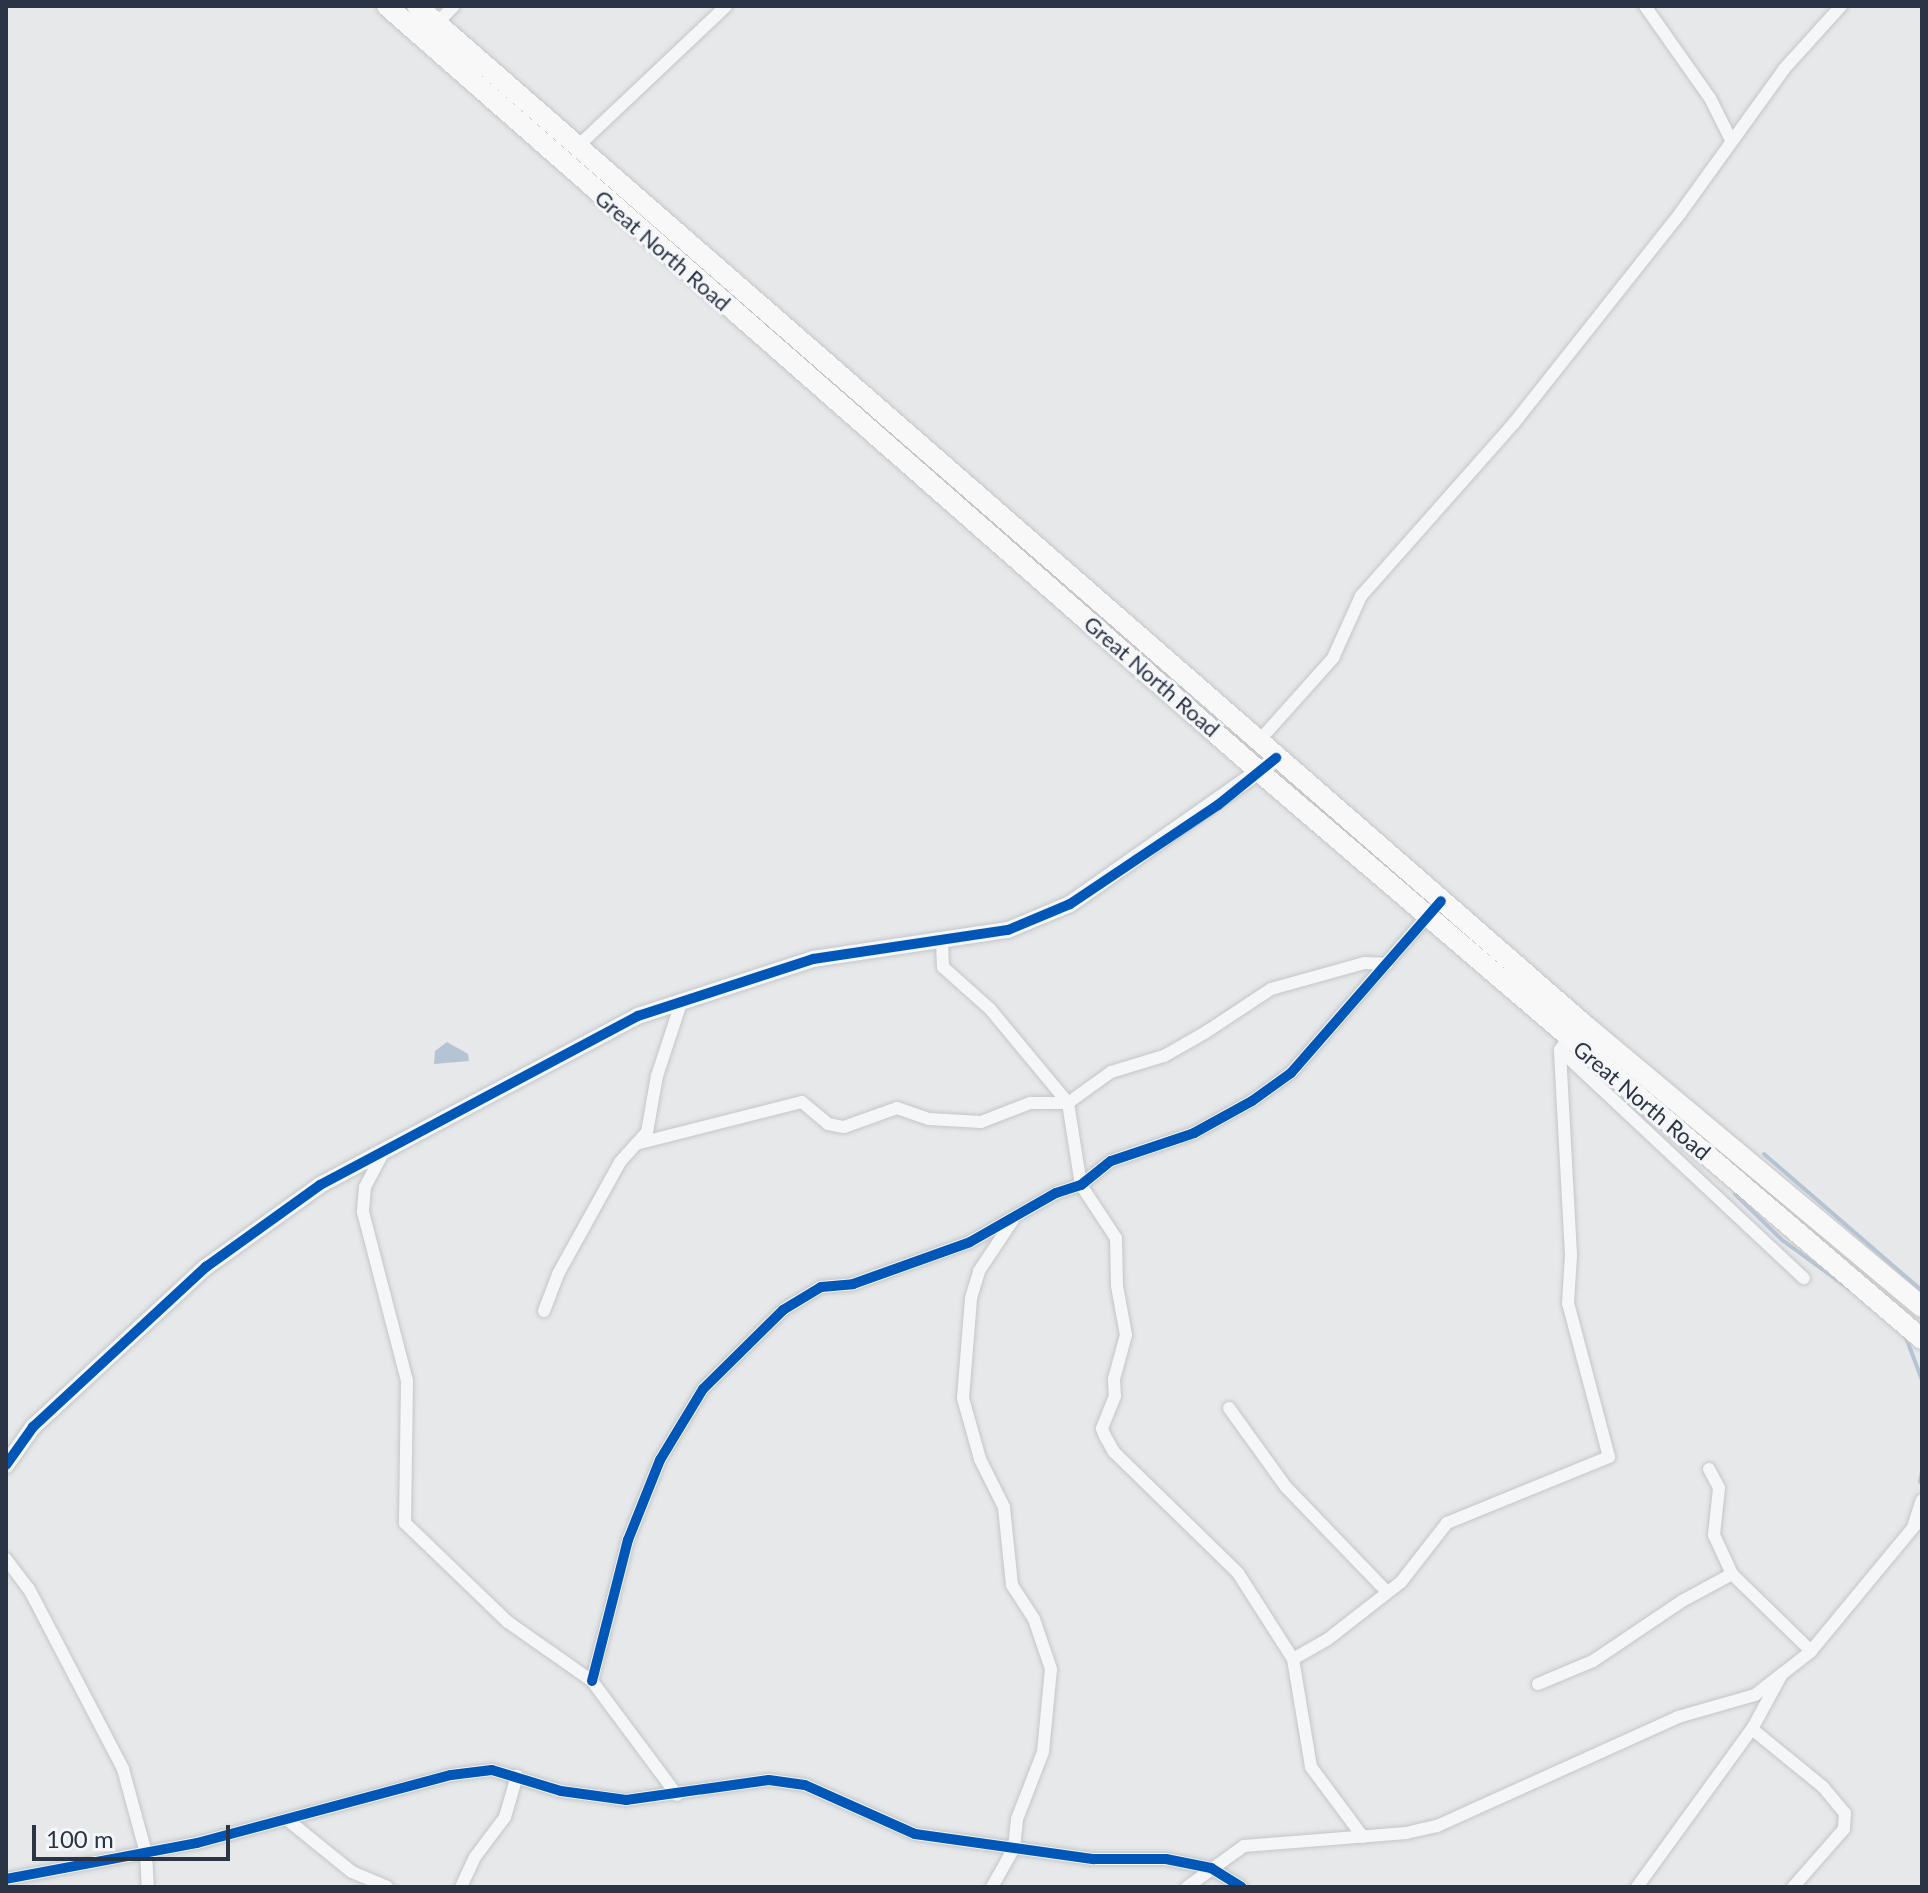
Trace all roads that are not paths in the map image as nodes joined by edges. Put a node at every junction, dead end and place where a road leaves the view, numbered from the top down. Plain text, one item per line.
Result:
1 (387, 6) edge
2 (417, 6) edge
3 (454, 6) edge
4 (726, 6) edge
5 (1645, 6) edge
6 (1841, 6) edge
7 (436, 24) junction
8 (1731, 140) junction
9 (577, 147) junction
10 (1258, 742) junction
11 (1276, 758) junction
12 (1260, 771) junction
13 (1434, 909) junction
14 (942, 940) junction
15 (1387, 964) junction
16 (682, 1000) junction
17 (1580, 1021) junction
18 (1564, 1044) junction
19 (1068, 1103) junction
20 (636, 1144) junction
21 (382, 1155) junction
22 (1081, 1185) junction
23 (1014, 1219) junction
24 (1804, 1278) dead end
25 (1922, 1307) edge
26 (544, 1311) dead end
27 (1922, 1339) edge
28 (1229, 1408) dead end
29 (6, 1465) edge
30 (1709, 1469) dead end
31 (1922, 1500) edge
32 (1918, 1520) edge
33 (6, 1559) edge
34 (1732, 1574) junction
35 (1387, 1592) junction
36 (1811, 1651) junction
37 (1293, 1659) junction
38 (1782, 1674) junction
39 (592, 1681) junction
40 (1538, 1684) dead end
41 (1752, 1729) junction
42 (517, 1776) junction
43 (677, 1795) junction
44 (289, 1821) junction
45 (1363, 1837) junction
46 (1014, 1848) junction
47 (146, 1853) junction
48 (1211, 1868) junction
49 (6, 1879) edge
50 (148, 1887) edge
51 (387, 1887) edge
52 (461, 1887) edge
53 (992, 1887) edge
54 (1187, 1887) edge
55 (1242, 1887) edge
56 (1637, 1887) edge
57 (1793, 1887) edge

1 - 12 main road, Great North Road
2 - 7 main road, Great North Road
3 - 7 street
4 - 9 street
5 - 8 street
6 - 8 street
7 - 9 main road, Great North Road
8 - 10 street
9 - 10 main road, Great North Road
10 - 11 main road, Great North Road
11 - 12 street
11 - 13 main road, Great North Road
12 - 13 main road, Great North Road
12 - 14 street
13 - 15 street
13 - 17 main road, Great North Road
13 - 18 main road, Great North Road
14 - 16 street
14 - 19 street
15 - 19 street
15 - 22 street
16 - 20 street
16 - 21 street
17 - 18 street
17 - 25 main road, Great North Road
18 - 24 street
18 - 27 main road, Great North Road
18 - 35 street
19 - 20 street
19 - 22 street
20 - 26 street
21 - 29 street
21 - 39 street
22 - 23 street
22 - 37 street
23 - 39 street
23 - 46 street
28 - 35 street
30 - 34 street
31 - 32 street
32 - 36 street
33 - 47 street
34 - 36 street
34 - 40 street
35 - 37 street
36 - 38 street
37 - 45 street
38 - 41 street
38 - 45 street
39 - 43 street
41 - 56 street
41 - 57 street
42 - 43 street
42 - 44 street
42 - 52 street
43 - 46 street
44 - 47 street
44 - 51 street
45 - 48 street
46 - 48 street
46 - 53 street
47 - 49 street
47 - 50 street
48 - 54 street
48 - 55 street

